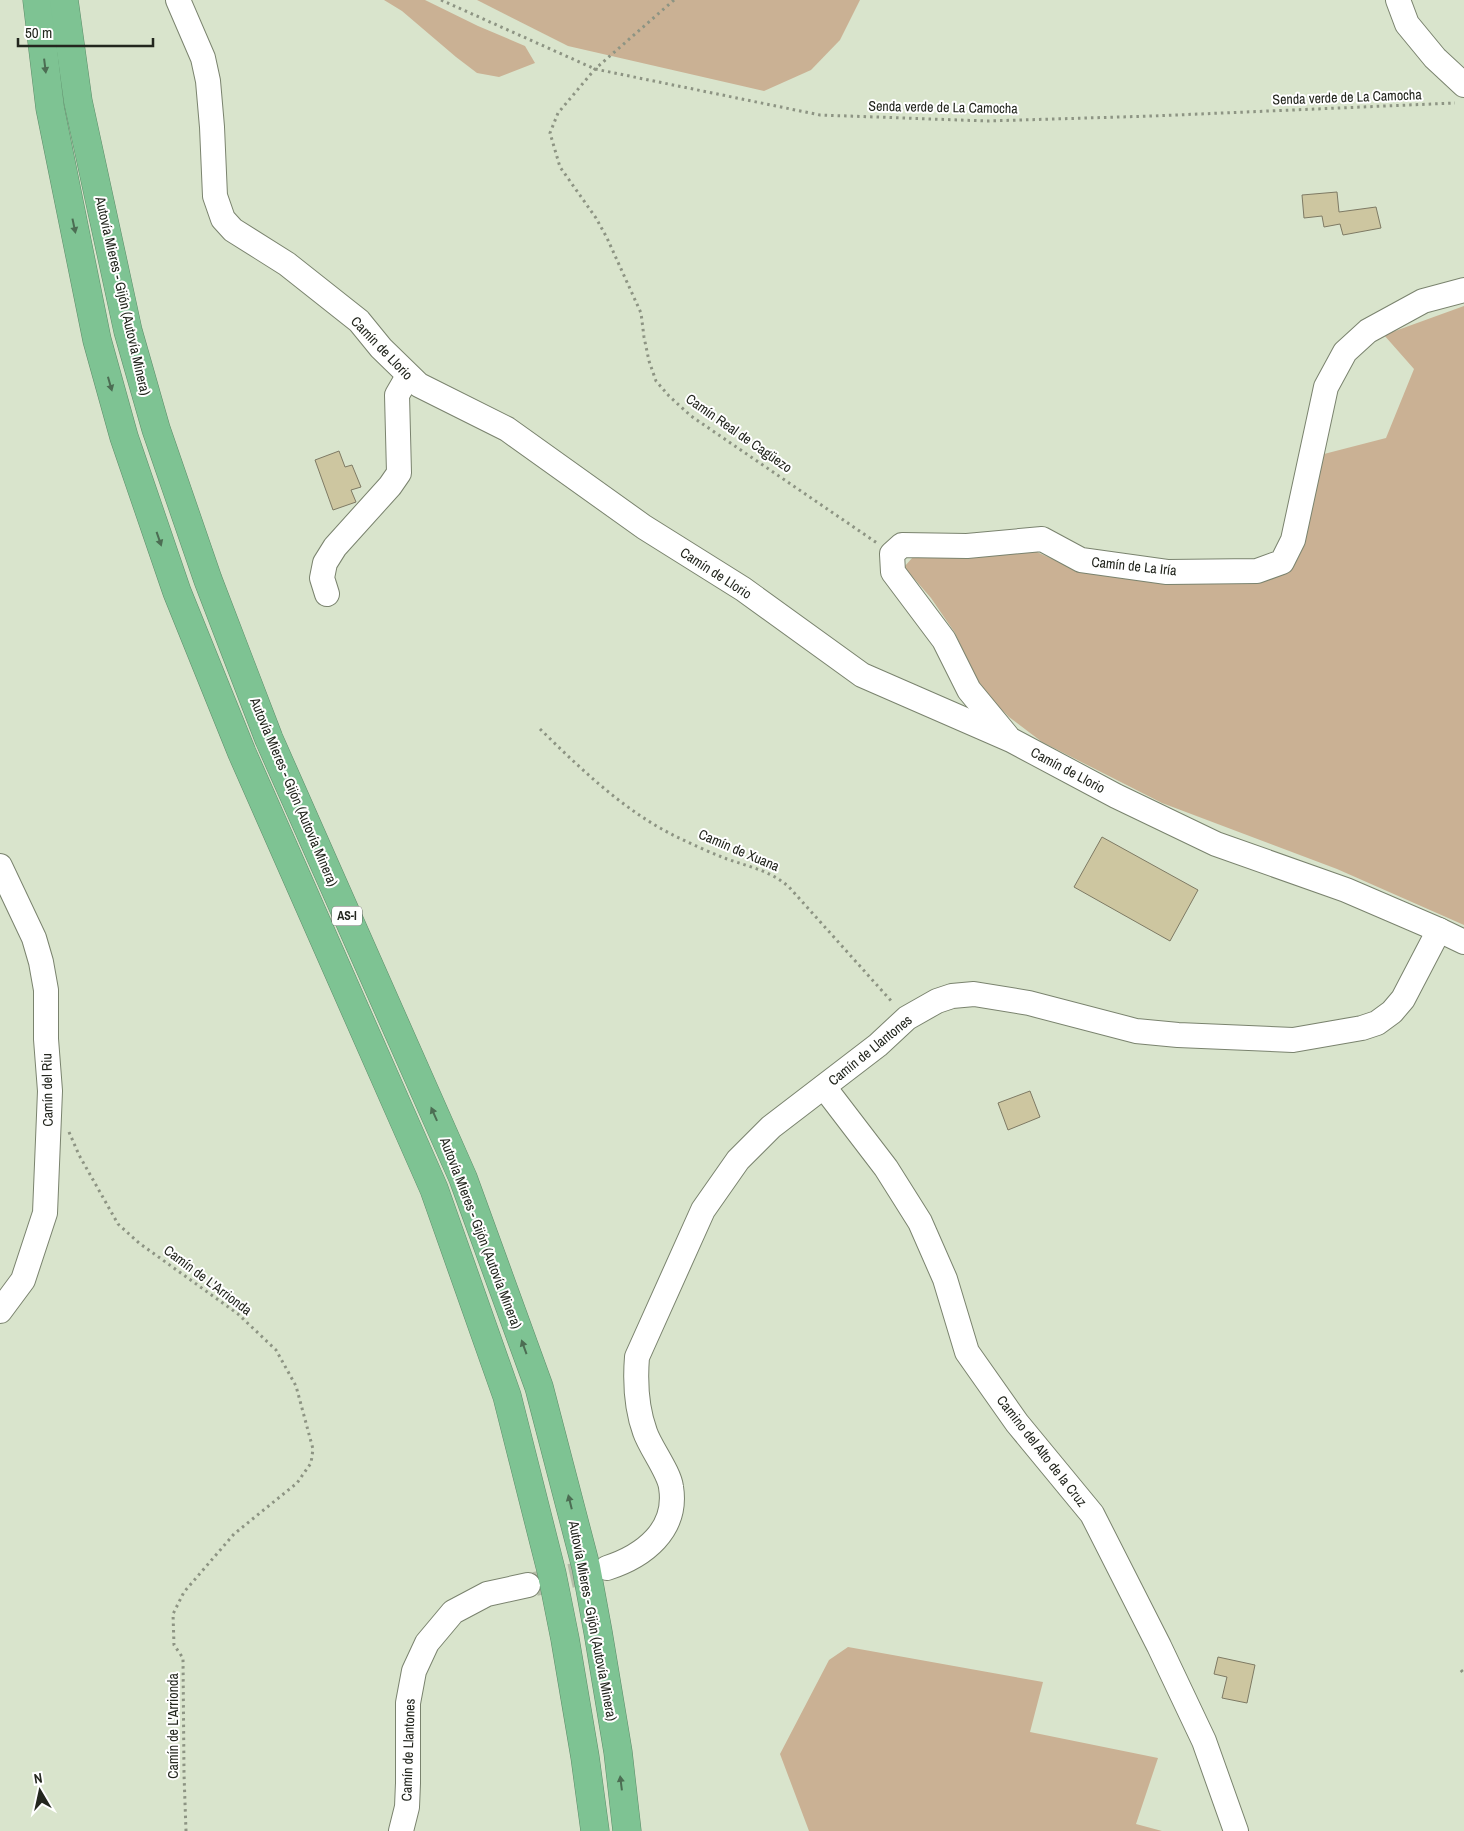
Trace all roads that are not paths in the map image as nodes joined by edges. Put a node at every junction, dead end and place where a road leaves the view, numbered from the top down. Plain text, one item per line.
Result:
1 (37, 0) edge
2 (64, 0) edge
3 (178, 0) edge
4 (1398, 0) edge
5 (1464, 85) edge
6 (1464, 290) edge
7 (408, 376) junction
8 (327, 594) dead end
9 (1011, 740) junction
10 (0, 866) edge
11 (1440, 930) junction
12 (1464, 942) edge
13 (824, 1087) junction
14 (0, 1311) edge
15 (607, 1568) tunnel mouth
16 (528, 1586) tunnel mouth
17 (401, 1831) edge
18 (594, 1831) edge
19 (627, 1831) edge
20 (1236, 1831) edge

1 -> 18 highway, Autovía Mieres - Gijón (Autovía Minera) / AS-I
19 -> 2 highway, Autovía Mieres - Gijón (Autovía Minera) / AS-I
3 - 7 street, Camín de Llorio
4 - 5 street
6 - 9 street, Camín de La Iría
7 - 8 street
7 - 9 street, Camín de Llorio
9 - 11 street, Camín de Llorio
10 - 14 street, Camín del Riu
11 - 12 street, Camín de Llorio
11 - 13 street, Camín de Llantones
13 - 15 street, Camín de Llantones
13 - 20 street, Camino del Alto de la Cruz
16 - 17 street, Camín de Llantones

